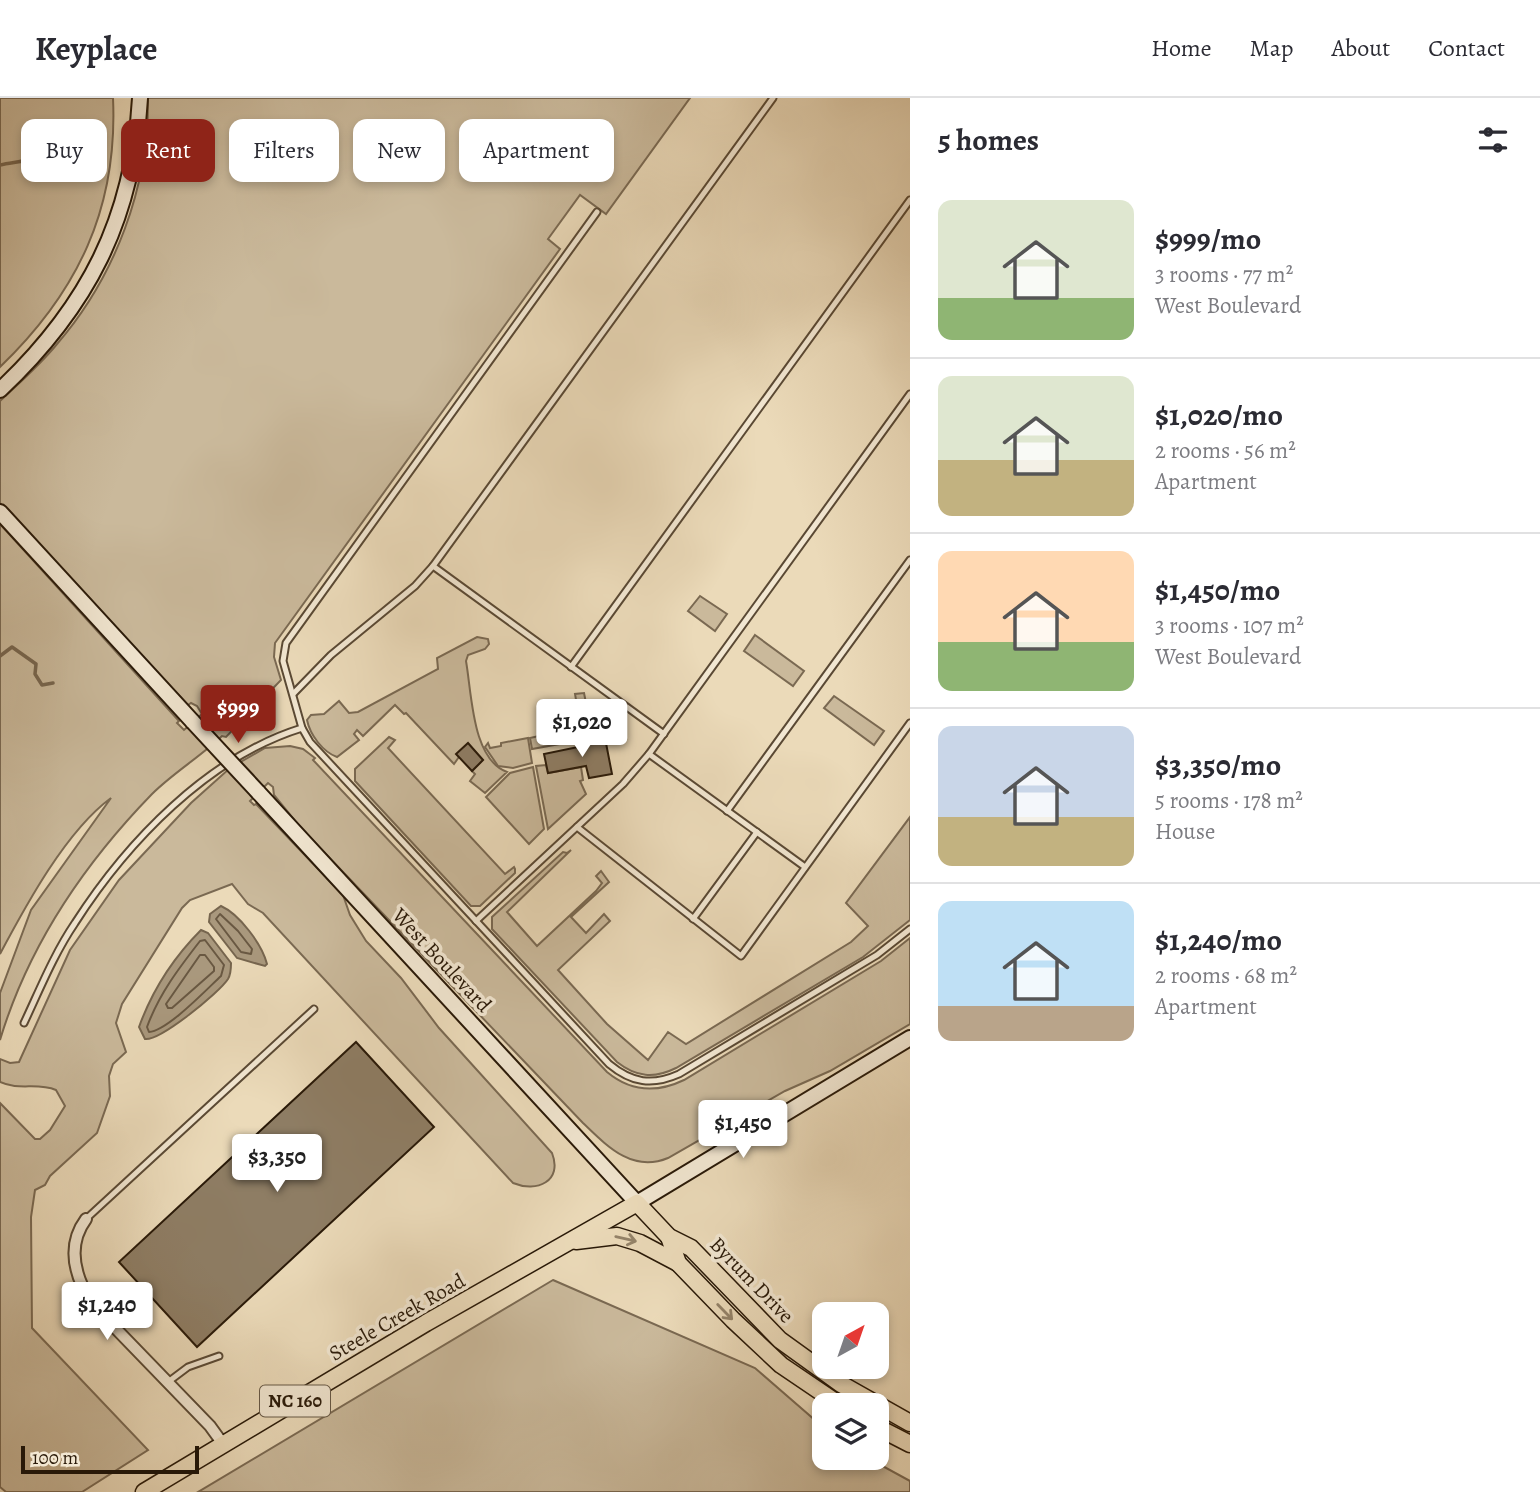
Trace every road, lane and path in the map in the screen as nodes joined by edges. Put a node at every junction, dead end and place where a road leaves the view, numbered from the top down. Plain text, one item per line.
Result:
1 (139, 98) edge
2 (773, 98) edge
3 (910, 200) edge
4 (597, 212) dead end
5 (0, 390) edge
6 (910, 394) edge
7 (0, 512) edge
8 (910, 560) edge
9 (433, 566) junction
10 (571, 667) junction
11 (294, 693) junction
12 (910, 723) edge
13 (302, 728) junction
14 (664, 734) junction
15 (649, 754) junction
16 (727, 811) junction
17 (577, 827) junction
18 (757, 832) junction
19 (805, 867) junction
20 (693, 919) junction
21 (476, 921) junction
22 (910, 929) edge
23 (314, 1009) dead end
24 (24, 1023) dead end
25 (910, 1038) edge
26 (637, 1203) junction
27 (86, 1219) joint
28 (669, 1237) junction
29 (570, 1241) junction
30 (678, 1263) junction
31 (219, 1356) dead end
32 (168, 1382) junction
33 (822, 1393) edge
34 (910, 1423) edge
35 (889, 1433) edge
36 (223, 1444) junction
37 (910, 1444) edge
38 (144, 1492) edge

1 - 5 street
2 - 9 lane
3 - 10 lane
4 - 11 lane
6 - 14 lane
7 - 26 street, West Boulevard, bridge
8 - 16 lane
9 - 10 lane
9 - 11 lane
10 - 14 lane
11 - 13 lane
12 - 19 lane
13 - 21 lane
13 - 24 lane
14 - 15 lane
15 - 16 lane
15 - 17 lane
16 - 18 lane
17 - 20 lane
17 - 21 lane
18 - 19 lane
18 - 20 lane
19 - 20 lane
21 - 22 lane
23 - 27 lane
25 - 26 street
26 - 28 main road, Byrum Drive
26 - 29 main road, Steele Creek Road / NC 160
27 - 32 street
28 - 30 main road, Byrum Drive
28 - 34 main road, Byrum Drive
29 -> 30 main road
29 - 36 main road, Steele Creek Road / NC 160
30 -> 33 main road, Byrum Drive
31 - 32 lane
32 - 36 street
35 - 37 main road
36 - 38 main road, Steele Creek Road / NC 160

